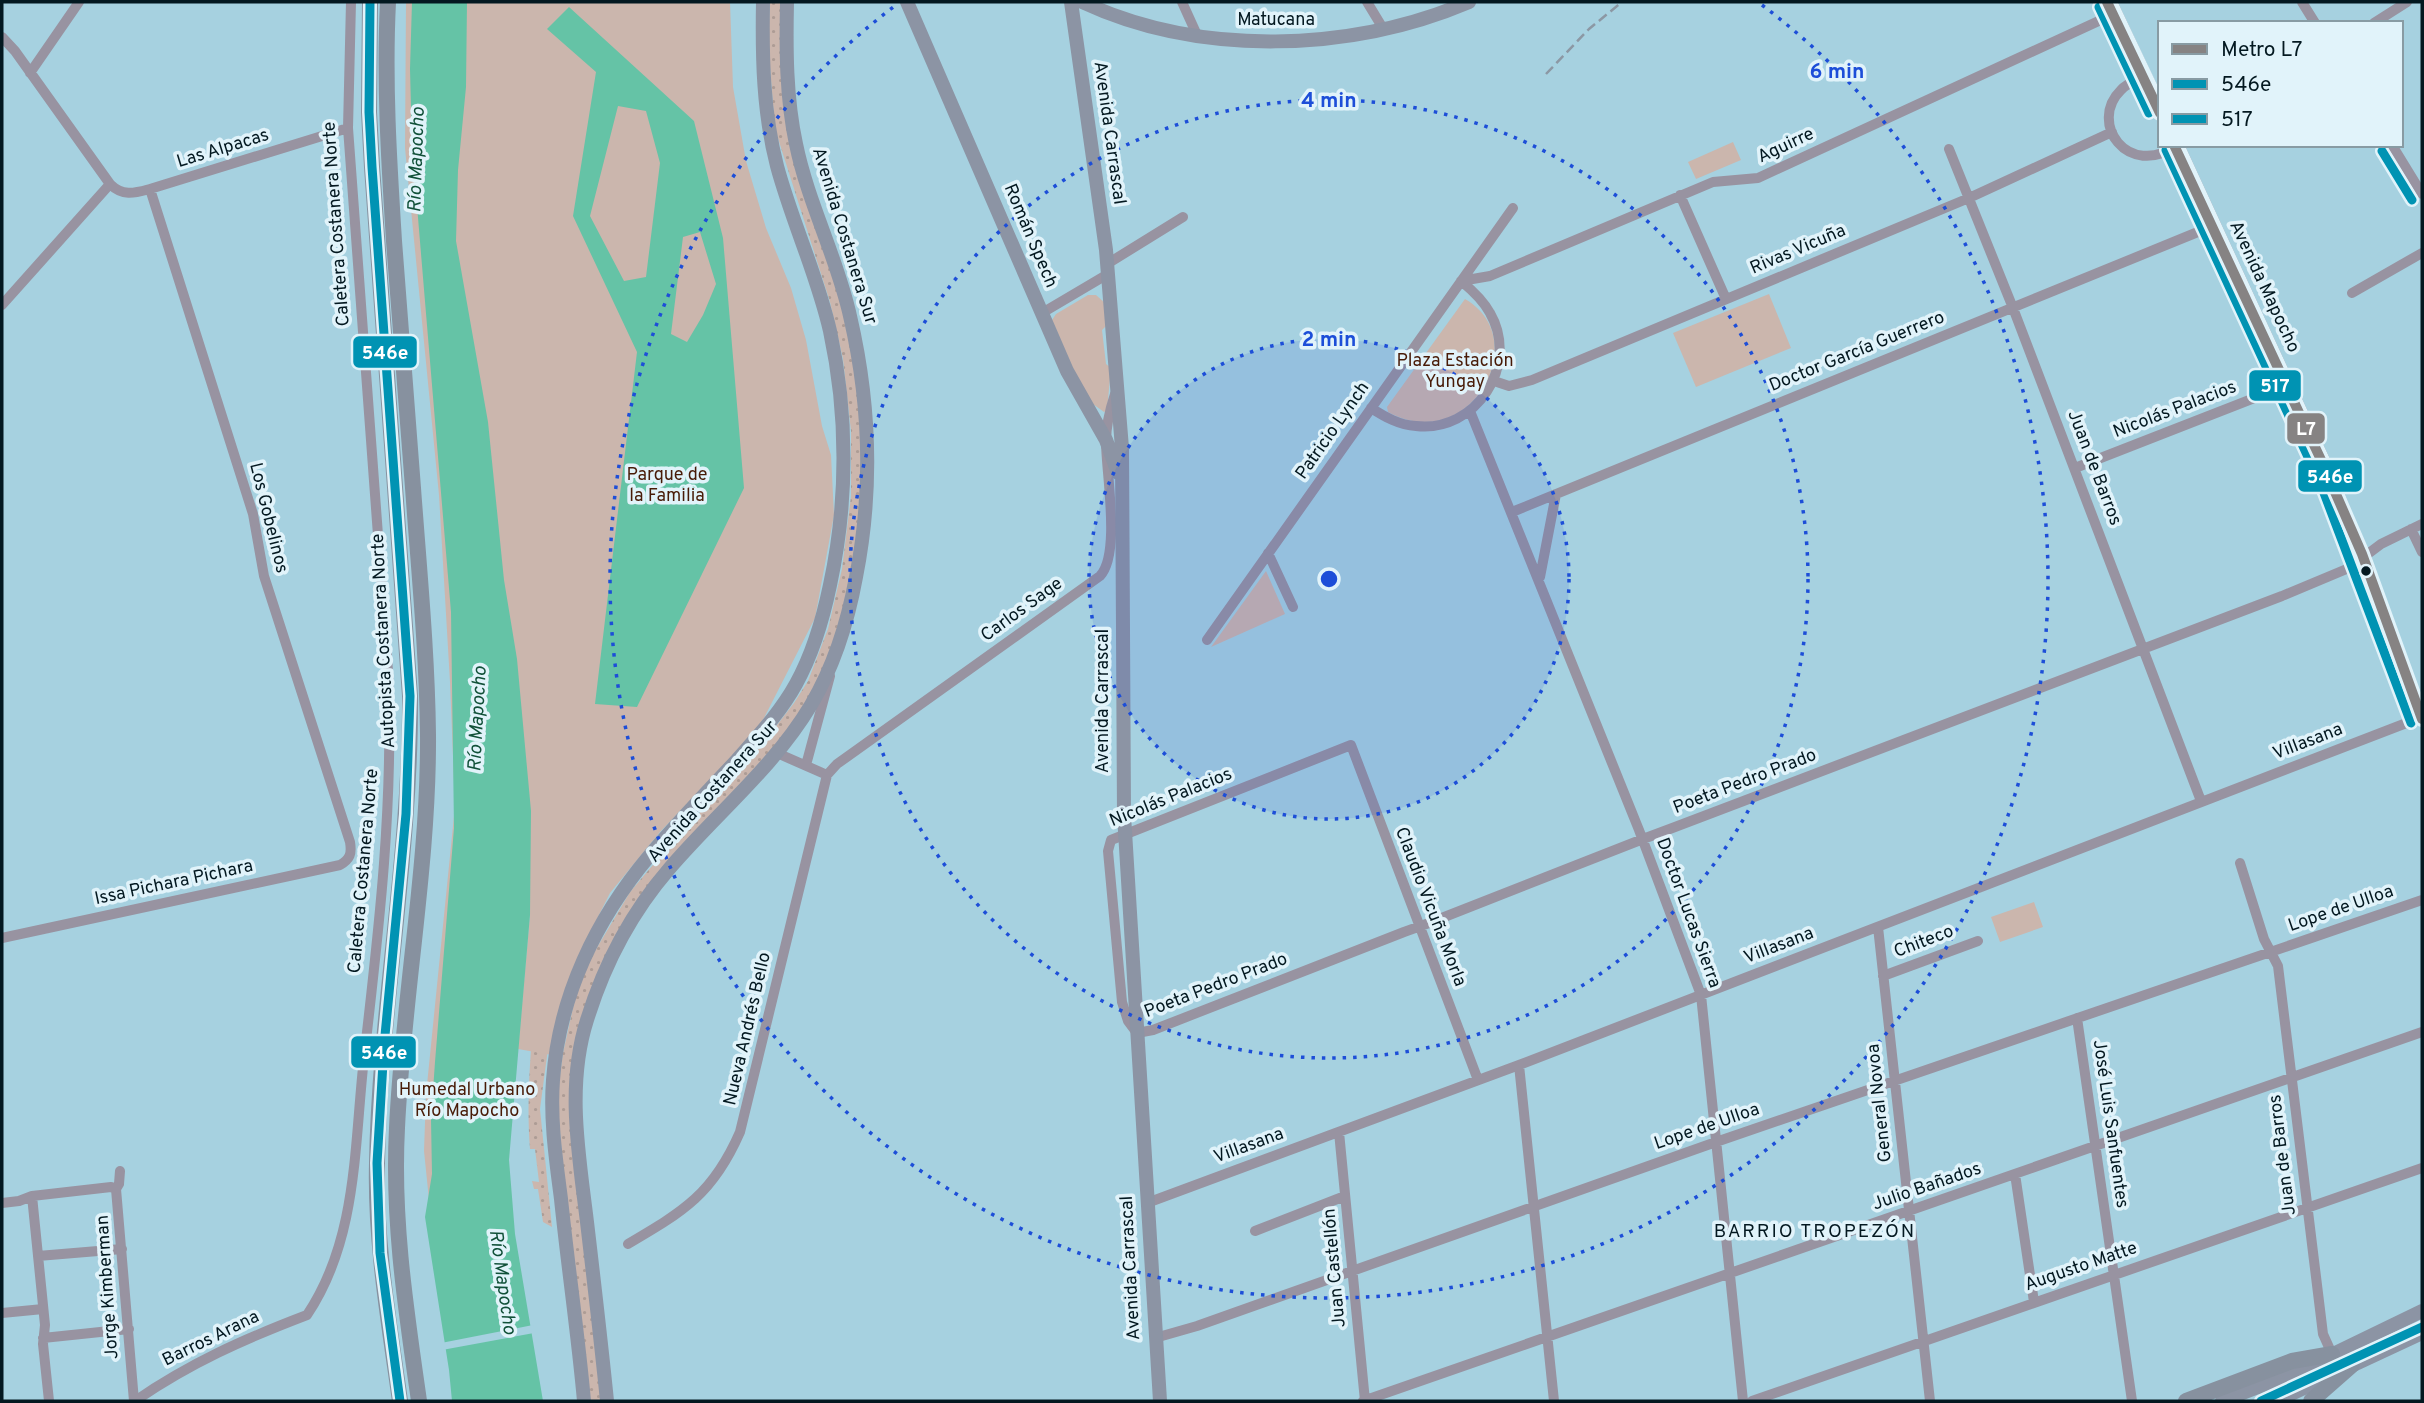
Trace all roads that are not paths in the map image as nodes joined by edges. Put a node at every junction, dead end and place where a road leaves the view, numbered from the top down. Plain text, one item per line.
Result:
1 (79, 2) edge
2 (351, 2) edge
3 (370, 2) edge
4 (388, 2) edge
5 (763, 2) edge
6 (787, 2) edge
7 (907, 2) edge
8 (1071, 2) edge
9 (1082, 2) edge
10 (1182, 2) edge
11 (1367, 2) edge
12 (1469, 2) edge
13 (2302, 2) edge
14 (2407, 2) edge
15 (2113, 7) edge
16 (2314, 21) edge
17 (2377, 21) edge
18 (1384, 30) junction
19 (1198, 35) junction
20 (2, 37) edge
21 (30, 73) junction
22 (2144, 76) junction
23 (2158, 104) edge
24 (348, 128) junction
25 (2112, 132) junction
26 (2174, 147) edge
27 (2179, 147) edge
28 (2393, 147) edge
29 (1949, 149) dead end
30 (110, 184) junction
31 (150, 189) junction
32 (2422, 194) edge
33 (1680, 195) junction
34 (1969, 198) junction
35 (1513, 208) dead end
36 (1183, 217) dead end
37 (2215, 225) junction
38 (2422, 253) edge
39 (1107, 269) junction
40 (1461, 281) junction
41 (2352, 293) dead end
42 (1726, 299) junction
43 (2, 305) edge
44 (2013, 307) junction
45 (1042, 313) junction
46 (1494, 381) junction
47 (2288, 384) junction
48 (1371, 408) junction
49 (1470, 411) junction
50 (1111, 431) junction
51 (2075, 468) junction
52 (1121, 485) junction
53 (1556, 494) junction
54 (1512, 512) junction
55 (2422, 524) edge
56 (2411, 529) junction
57 (2422, 552) edge
58 (1268, 553) junction
59 (2363, 558) junction
60 (1540, 580) junction
61 (1293, 607) dead end
62 (1207, 640) dead end
63 (2144, 648) junction
64 (835, 654) junction
65 (2422, 718) edge
66 (1351, 745) joint
67 (777, 753) junction
68 (806, 765) junction
69 (827, 775) junction
70 (2201, 801) junction
71 (1643, 839) junction
72 (351, 856) joint
73 (2239, 863) dead end
74 (2422, 900) edge
75 (1418, 927) junction
76 (1878, 927) junction
77 (2, 938) edge
78 (1978, 941) dead end
79 (2272, 951) junction
80 (1883, 976) junction
81 (1701, 995) junction
82 (2077, 1018) junction
83 (2422, 1032) edge
84 (1137, 1033) junction
85 (1519, 1065) junction
86 (2291, 1077) junction
87 (1478, 1080) junction
88 (1895, 1081) junction
89 (1339, 1132) junction
90 (1716, 1142) junction
91 (2096, 1146) junction
92 (2422, 1168) edge
93 (120, 1171) dead end
94 (2015, 1174) junction
95 (116, 1189) junction
96 (32, 1196) junction
97 (1345, 1196) junction
98 (2, 1203) edge
99 (1147, 1203) junction
100 (1534, 1208) junction
101 (2307, 1208) junction
102 (1909, 1211) junction
103 (1255, 1231) dead end
104 (628, 1244) dead end
105 (122, 1249) junction
106 (38, 1256) junction
107 (1353, 1271) junction
108 (1730, 1274) junction
109 (2114, 1274) junction
110 (2035, 1302) junction
111 (43, 1309) junction
112 (2422, 1311) edge
113 (2, 1313) edge
114 (307, 1315) joint
115 (129, 1329) junction
116 (2422, 1333) edge
117 (1547, 1337) junction
118 (43, 1338) junction
119 (1155, 1338) junction
120 (1923, 1340) junction
121 (2332, 1354) junction
122 (2353, 1365) junction
123 (49, 1401) edge
124 (134, 1401) edge
125 (400, 1401) edge
126 (419, 1401) edge
127 (584, 1401) edge
128 (607, 1401) edge
129 (1160, 1401) edge
130 (1364, 1401) edge
131 (1554, 1401) edge
132 (1743, 1401) edge
133 (1752, 1401) edge
134 (1930, 1401) edge
135 (2132, 1401) edge
136 (2186, 1401) edge
137 (2222, 1401) edge
138 (2276, 1401) tunnel mouth
139 (2311, 1401) edge

1 - 21 street
2 - 24 street, Caletera Costanera Norte
3 - 125 highway, Autopista Costanera Norte
4 - 126 highway
5 - 127 main road, Avenida Costanera Sur
6 - 64 main road, Avenida Costanera Sur
7 - 45 main road, Román Spech
8 - 39 main road, Avenida Carrascal
9 - 19 main road, Matucana
10 - 19 street
11 - 18 street
12 - 18 main road, Matucana
13 - 16 street
14 - 17 street
15 - 22 main road
15 - 33 street, Aguirre
18 - 19 main road, Matucana
20 - 21 street
21 - 30 street
22 - 23 main road
22 - 25 street
24 - 31 street, Las Alpacas
24 - 114 street, Caletera Costanera Norte
25 - 26 street
25 - 34 street, Rivas Vicuña
27 - 37 main road, Avenida Mapocho
28 - 32 street
29 - 34 street, Juan de Barros
30 - 31 street, Las Alpacas
30 - 43 street
31 - 72 street, Los Gobelinos
33 - 40 street, Aguirre
33 - 42 street
34 - 42 street, Rivas Vicuña
34 - 44 street, Juan de Barros
35 - 40 street, Patricio Lynch
36 - 39 street
37 - 44 street, Doctor García Guerrero
37 - 47 main road, Avenida Mapocho
38 - 41 street
39 - 45 street
39 - 50 main road, Avenida Carrascal
40 - 46 street
40 - 48 street, Patricio Lynch
42 - 46 street, Rivas Vicuña
44 - 51 street, Juan de Barros
44 - 53 street, Doctor García Guerrero
45 - 50 main road, Román Spech
46 - 49 street
47 - 51 street, Nicolás Palacios
47 - 59 main road, Avenida Mapocho
48 - 49 street
48 - 58 street, Patricio Lynch
49 - 54 street, Doctor Lucas Sierra
50 - 52 main road, Avenida Carrascal
50 - 52 main road, Román Spech
50 - 69 street, Carlos Sage
51 - 63 street, Juan de Barros
52 - 84 main road, Avenida Carrascal
53 - 54 street, Doctor García Guerrero
53 - 60 street
54 - 60 street, Doctor Lucas Sierra
55 - 56 street, Poeta Pedro Prado
56 - 57 street
56 - 59 street, Poeta Pedro Prado
58 - 61 street
58 - 62 street, Patricio Lynch
59 - 63 street, Poeta Pedro Prado
59 - 65 main road, Avenida Mapocho
60 - 71 street, Doctor Lucas Sierra
63 - 70 street, Juan de Barros
63 - 71 street, Poeta Pedro Prado
64 - 67 main road, Avenida Costanera Sur
64 - 68 street
65 - 70 street, Villasana
66 - 75 street, Claudio Vicuña Morla
66 - 84 street, Nicolás Palacios
67 - 68 street
67 - 128 main road, Avenida Costanera Sur
68 - 69 street
69 - 104 street, Nueva Andrés Bello
70 - 76 street, Villasana
71 - 75 street, Poeta Pedro Prado
71 - 81 street, Doctor Lucas Sierra
72 - 77 street, Issa Pichara Pichara
73 - 79 street, Lope de Ulloa
74 - 79 street, Lope de Ulloa
75 - 84 street, Poeta Pedro Prado
75 - 87 street, Claudio Vicuña Morla
76 - 80 street, General Novoa
76 - 81 street, Villasana
78 - 80 street, Chiteco
79 - 82 street, Lope de Ulloa
79 - 86 street, Juan de Barros
80 - 88 street, General Novoa
81 - 85 street, Villasana
81 - 90 street, Doctor Lucas Sierra
82 - 88 street, Lope de Ulloa
82 - 91 street, José Luis Sanfuentes
83 - 86 street, Julio Bañados
84 - 99 main road, Avenida Carrascal
85 - 87 street, Villasana
85 - 100 street
86 - 91 street, Julio Bañados
86 - 101 street, Juan de Barros
87 - 89 street, Villasana
88 - 90 street, Lope de Ulloa
88 - 102 street, General Novoa
89 - 97 street, Juan Castellón
89 - 99 street, Villasana
90 - 100 street, Lope de Ulloa
90 - 108 street, Doctor Lucas Sierra
91 - 94 street, Julio Bañados
91 - 109 street, José Luis Sanfuentes
92 - 101 street, Augusto Matte
93 - 95 street, Jorge Kimberman
94 - 102 street, Julio Bañados
94 - 110 street
95 - 96 street
95 - 105 street, Jorge Kimberman
96 - 98 street
96 - 106 street
97 - 103 street
97 - 107 street, Juan Castellón
99 - 119 main road, Avenida Carrascal
100 - 107 street, Lope de Ulloa
100 - 117 street
101 - 109 street, Augusto Matte
101 - 121 street, Juan de Barros
102 - 108 street, Julio Bañados
102 - 120 street, General Novoa
105 - 106 street
105 - 115 street, Jorge Kimberman
106 - 111 street
107 - 119 street, Lope de Ulloa
107 - 130 street, Juan Castellón
108 - 117 street, Julio Bañados
108 - 132 street, Doctor Lucas Sierra
109 - 110 street, Augusto Matte
109 - 135 street, José Luis Sanfuentes
110 - 120 street, Augusto Matte
111 - 113 street
111 - 118 street
112 - 121 main road
114 - 124 street, Barros Arana
115 - 118 street
115 - 124 street, Jorge Kimberman
116 - 122 main road
117 - 130 street, Julio Bañados
117 - 131 street
118 - 123 street
119 - 129 main road, Avenida Carrascal
120 - 133 street, Augusto Matte
120 - 134 street, General Novoa
121 - 136 highway
121 - 137 main road
122 - 138 main road
122 - 139 highway

